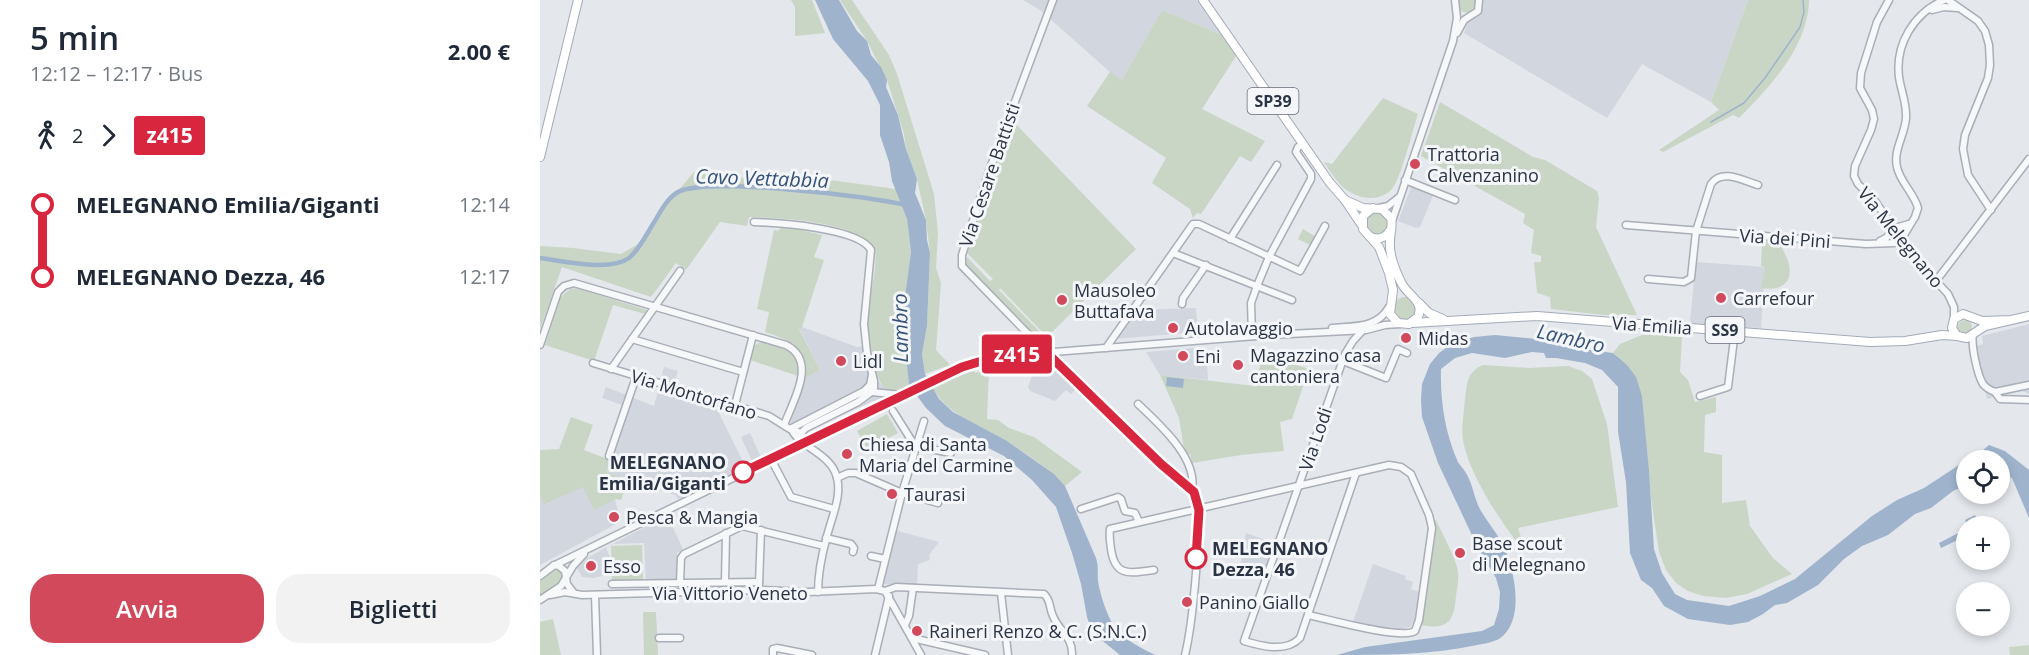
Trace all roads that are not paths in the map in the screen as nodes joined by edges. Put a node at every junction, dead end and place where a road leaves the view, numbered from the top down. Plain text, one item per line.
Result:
1 (578, 0) edge
2 (1053, 0) edge
3 (1203, 0) edge
4 (1455, 0) edge
5 (1479, 0) edge
6 (1889, 0) edge
7 (1934, 0) edge
8 (1946, 0) edge
9 (1940, 8) junction
10 (1962, 9) junction
11 (1456, 10) junction
12 (1928, 10) junction
13 (1469, 16) junction
14 (1453, 41) junction
15 (1303, 144) junction
16 (540, 157) edge
17 (2029, 159) edge
18 (1277, 165) dead end
19 (1405, 180) junction
20 (1758, 185) dead end
21 (1399, 195) junction
22 (1346, 200) junction
23 (1455, 200) dead end
24 (1376, 208) junction
25 (1991, 210) junction
26 (754, 222) dead end
27 (1912, 222) junction
28 (1362, 225) junction
29 (1392, 225) junction
30 (1626, 225) dead end
31 (1325, 226) dead end
32 (1894, 229) junction
33 (1696, 231) junction
34 (1368, 236) junction
35 (1230, 239) junction
36 (1901, 240) junction
37 (1874, 243) junction
38 (1173, 253) junction
39 (1269, 257) junction
40 (1206, 265) junction
41 (1945, 269) junction
42 (680, 271) dead end
43 (1930, 275) junction
44 (1648, 279) dead end
45 (1936, 281) junction
46 (1257, 286) junction
47 (1416, 299) junction
48 (1292, 300) dead end
49 (1182, 304) dead end
50 (1390, 304) junction
51 (1953, 304) junction
52 (655, 305) junction
53 (1970, 316) junction
54 (2029, 316) edge
55 (1445, 320) junction
56 (1954, 320) junction
57 (2011, 320) junction
58 (1412, 323) junction
59 (1401, 324) junction
60 (1363, 330) junction
61 (1735, 331) junction
62 (1028, 334) junction
63 (1974, 334) junction
64 (753, 335) junction
65 (1269, 335) junction
66 (1252, 336) junction
67 (1930, 336) junction
68 (1960, 337) junction
69 (632, 339) junction
70 (540, 345) edge
71 (1106, 348) junction
72 (1973, 350) junction
73 (1046, 352) junction
74 (1407, 353) dead end
75 (1019, 354) junction
76 (1343, 361) junction
77 (593, 363) dead end
78 (611, 369) junction
79 (743, 372) junction
80 (872, 375) junction
81 (636, 377) junction
82 (875, 383) junction
83 (2029, 385) edge
84 (872, 392) junction
85 (1995, 392) junction
86 (886, 393) junction
87 (907, 393) junction
88 (1700, 396) dead end
89 (2029, 400) edge
90 (1138, 404) dead end
91 (735, 405) junction
92 (893, 411) dead end
93 (924, 421) dead end
94 (789, 428) junction
95 (801, 433) junction
96 (806, 443) junction
97 (915, 446) junction
98 (951, 453) dead end
99 (609, 456) dead end
100 (771, 459) junction
101 (1356, 473) junction
102 (837, 478) junction
103 (1299, 485) junction
104 (1192, 490) junction
105 (902, 493) junction
106 (938, 503) dead end
107 (834, 509) junction
108 (1081, 509) dead end
109 (1199, 510) junction
110 (1139, 522) junction
111 (761, 530) junction
112 (726, 533) junction
113 (825, 542) junction
114 (597, 545) junction
115 (853, 552) dead end
116 (871, 556) dead end
117 (885, 558) junction
118 (553, 566) junction
119 (1154, 570) dead end
120 (540, 576) edge
121 (567, 578) junction
122 (680, 582) junction
123 (725, 582) junction
124 (759, 582) junction
125 (612, 584) dead end
126 (627, 584) junction
127 (913, 588) junction
128 (759, 590) junction
129 (818, 592) junction
130 (884, 592) junction
131 (574, 593) junction
132 (1000, 593) junction
133 (627, 594) junction
134 (550, 595) junction
135 (595, 595) junction
136 (540, 600) edge
137 (1308, 615) junction
138 (905, 625) junction
139 (659, 638) dead end
140 (680, 638) dead end
141 (912, 638) junction
142 (948, 646) junction
143 (774, 652) edge
144 (597, 655) edge
145 (812, 655) edge
146 (875, 655) edge
147 (921, 655) edge
148 (946, 655) edge
149 (985, 655) edge
150 (1008, 655) edge
151 (1072, 655) edge
152 (1185, 655) edge

1 - 16 main road
2 - 62 street, Via Cesare Battisti
3 - 15 main road, SP39
4 - 11 street
5 - 13 street
6 - 32 street, Via Melegnano
7 - 12 street
8 - 9 street
8 - 10 street
8 - 12 street
9 - 10 street
9 - 12 street
10 - 25 street
11 - 13 street
11 - 14 street
12 - 27 street
13 - 14 street
14 - 19 street
15 - 22 main road, SP39
15 - 39 street
17 - 25 street
18 - 35 street
19 - 21 street
19 - 23 street
20 - 33 street
21 - 24 street
21 - 29 street
22 - 24 main road
22 - 28 main road, SP39
24 - 28 main road
24 - 29 main road
25 - 41 street
26 - 80 street
27 - 32 street
27 - 36 street
28 - 34 main road, SP39
29 - 34 main road
29 - 47 main road
30 - 33 street, Via dei Pini
31 - 39 street
32 - 36 street, Via Melegnano
32 - 37 street
33 - 37 street, Via dei Pini
33 - 44 street
34 - 50 main road, SP39
35 - 38 street
35 - 39 street
36 - 37 street, Via dei Pini
36 - 43 street, Via Melegnano
38 - 40 street
38 - 71 street
39 - 46 street
40 - 46 street
40 - 49 street
41 - 43 street
41 - 45 street
42 - 52 street
43 - 45 street, Via Melegnano
45 - 51 street, Via Melegnano
46 - 48 street
46 - 66 street
47 - 50 main road
47 - 55 main road
47 - 58 main road
50 - 59 main road, SP39
50 - 65 street
51 - 53 street, Via Melegnano
51 - 56 street, Via Melegnano
52 - 64 street
52 - 69 street
52 - 70 street
53 - 56 main road
53 - 57 main road
53 - 63 main road
54 - 57 main road
55 - 58 main road, Via Emilia / SS9
55 - 61 main road, Via Emilia / SS9
56 - 67 main road, Via Emilia / SS9
56 - 68 main road
57 - 63 main road
58 - 59 main road
59 - 60 street
60 - 65 street
60 - 76 street, Via Lodi
61 - 67 main road, Via Emilia / SS9
61 - 88 street
62 - 73 street, Via Cesare Battisti
62 - 75 street
63 - 68 main road
63 - 72 street
64 - 79 street
64 - 94 street
65 - 66 street
66 - 71 street
67 - 68 main road, Via Emilia / SS9
68 - 72 street
69 - 78 street
69 - 79 street
71 - 73 street
72 - 85 street
73 - 75 street
73 - 104 street, Via Cesare Battisti
74 - 76 street
75 - 87 street
76 - 103 street, Via Lodi
77 - 78 street, Via Montorfano
78 - 81 street, Via Montorfano
79 - 91 street
80 - 82 street
80 - 94 street
81 - 91 street, Via Montorfano
81 - 99 street
82 - 84 street
82 - 86 street
83 - 85 street
84 - 86 street
84 - 95 street
85 - 89 street
86 - 87 street
87 - 96 street
90 - 104 street
91 - 94 street, Via Montorfano
92 - 97 street
93 - 97 street
94 - 95 street
94 - 96 street
95 - 96 street
96 - 100 street
96 - 102 street
97 - 98 street
97 - 105 street
100 - 107 street
100 - 114 street
101 - 103 street
101 - 137 street
101 - 137 street
102 - 105 street
102 - 107 street
103 - 109 street
103 - 137 street, Via Lodi
104 - 109 street
105 - 106 street
105 - 117 street
107 - 113 street
108 - 110 street
109 - 110 street
109 - 152 street
110 - 119 street
111 - 112 street
111 - 113 street
111 - 124 street
112 - 122 street
112 - 123 street
113 - 115 street
113 - 129 street
114 - 118 street
114 - 121 street
116 - 117 street
117 - 130 street
118 - 120 street
118 - 121 street
121 - 131 street
121 - 134 street
122 - 123 street
122 - 126 street
123 - 124 street
124 - 128 street
125 - 126 street
126 - 133 street
127 - 130 street, Via Vittorio Veneto
127 - 132 street, Via Vittorio Veneto
127 - 138 street
128 - 129 street, Via Vittorio Veneto
128 - 133 street, Via Vittorio Veneto
129 - 130 street, Via Vittorio Veneto
130 - 138 street
130 - 146 street
131 - 134 street, Via Vittorio Veneto
131 - 135 street, Via Vittorio Veneto
132 - 150 street
132 - 151 street, Via Vittorio Veneto
133 - 135 street, Via Vittorio Veneto
134 - 136 street
135 - 144 street
138 - 141 street
139 - 140 street
141 - 142 street
141 - 147 street
142 - 148 street
142 - 149 street
143 - 145 street

